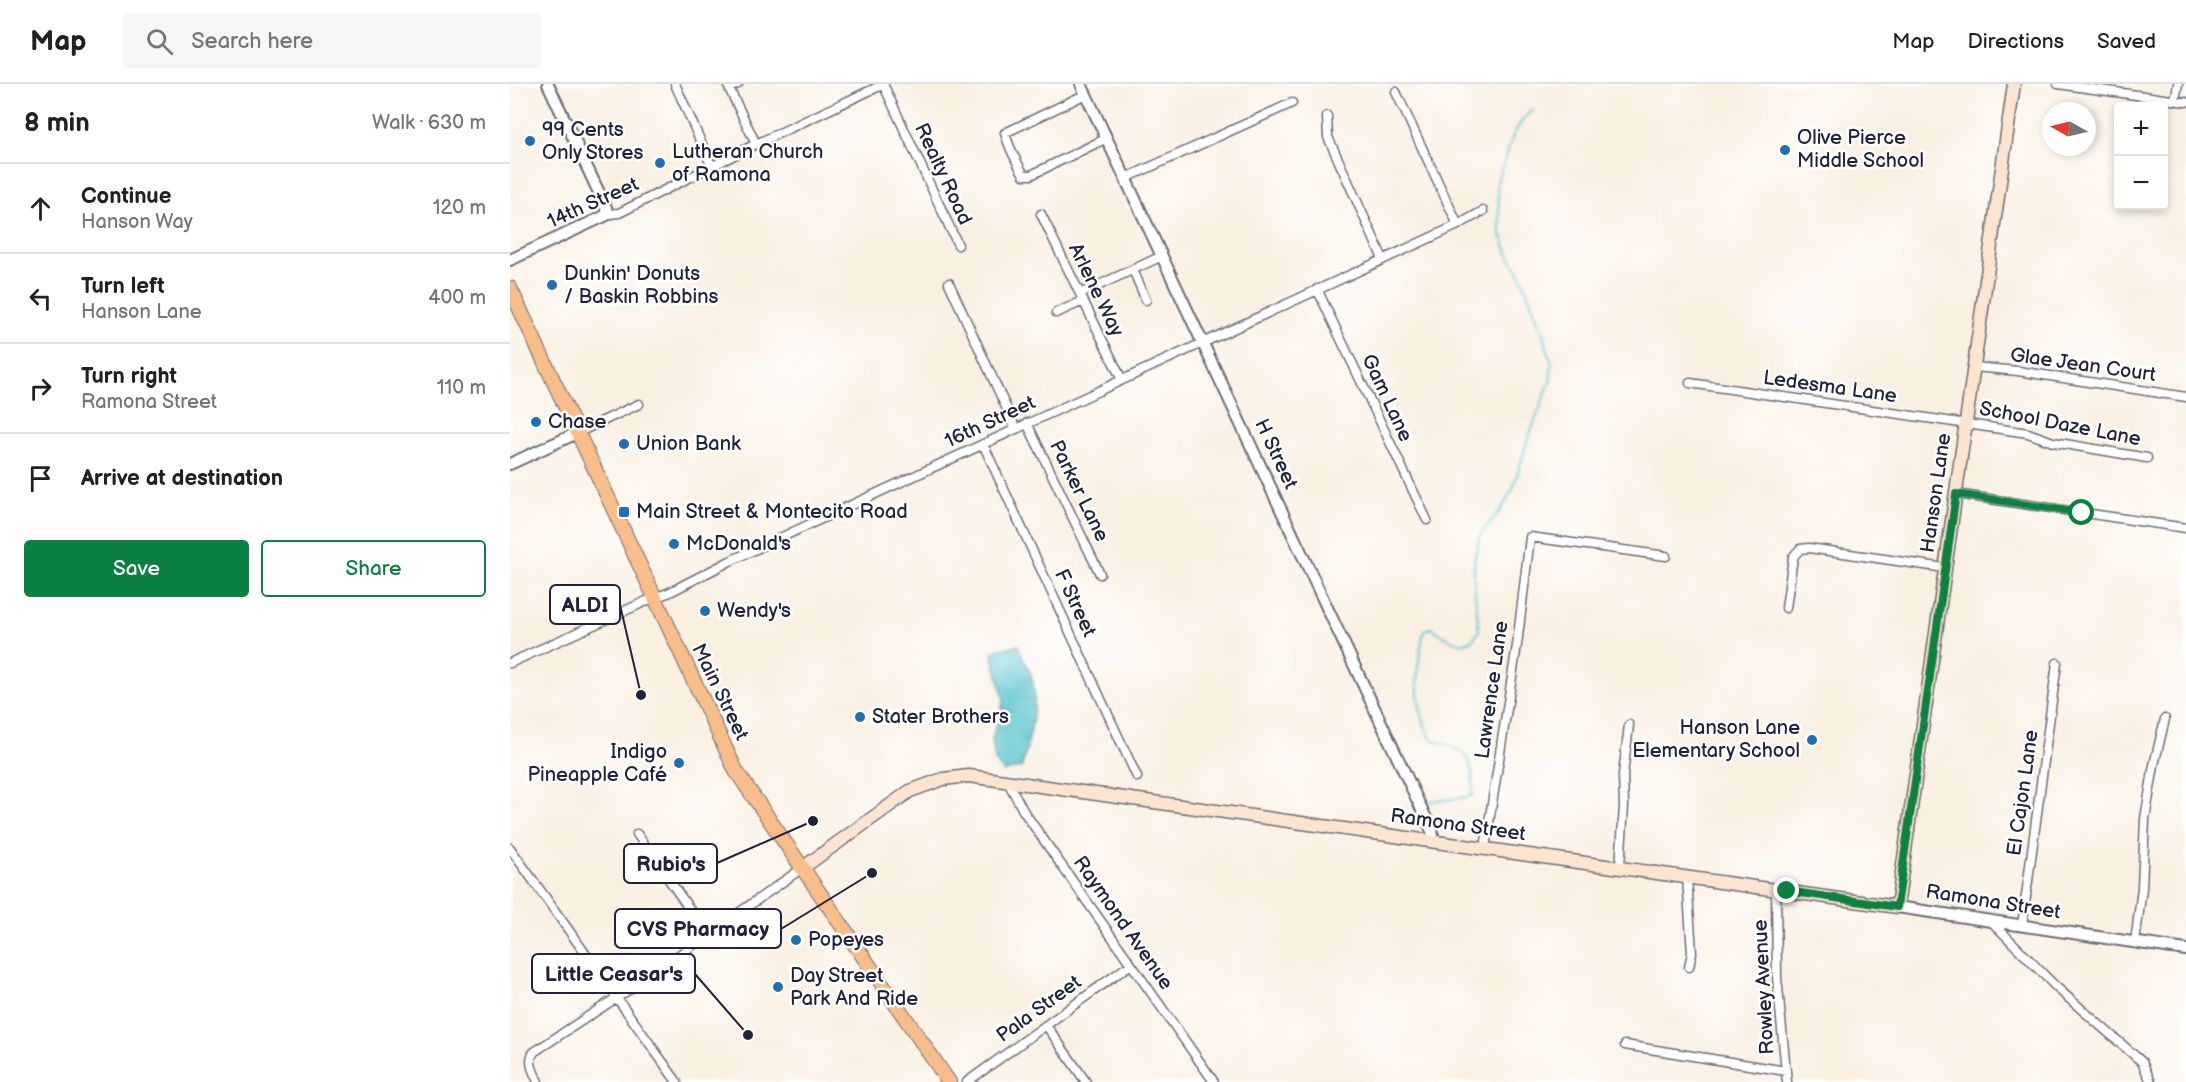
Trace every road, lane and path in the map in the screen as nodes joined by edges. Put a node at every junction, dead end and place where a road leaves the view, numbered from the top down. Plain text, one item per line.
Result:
1 (548, 84) edge
2 (675, 84) edge
3 (738, 84) edge
4 (883, 84) edge
5 (2014, 84) edge
6 (2058, 84) edge
7 (2178, 84) edge
8 (728, 86) edge
9 (1084, 89) edge
10 (1396, 92) dead end
11 (2175, 100) junction
12 (2186, 102) edge
13 (1292, 103) dead end
14 (1327, 116) dead end
15 (1107, 138) junction
16 (756, 144) junction
17 (712, 167) junction
18 (1126, 178) junction
19 (1483, 212) dead end
20 (609, 214) junction
21 (1041, 214) dead end
22 (1458, 225) junction
23 (958, 245) dead end
24 (1162, 256) junction
25 (1383, 259) junction
26 (510, 260) edge
27 (1133, 270) junction
28 (949, 283) dead end
29 (510, 288) edge
30 (1317, 289) junction
31 (1082, 298) junction
32 (1146, 300) dead end
33 (1056, 313) dead end
34 (1203, 342) junction
35 (1974, 367) junction
36 (1122, 380) junction
37 (1690, 383) dead end
38 (2186, 397) edge
39 (639, 404) dead end
40 (1027, 423) junction
41 (1966, 423) junction
42 (1016, 429) junction
43 (577, 433) junction
44 (983, 444) junction
45 (2147, 458) dead end
46 (510, 464) edge
47 (1956, 494) junction
48 (1426, 520) dead end
49 (2186, 528) edge
50 (1666, 556) dead end
51 (1945, 568) junction
52 (1100, 574) dead end
53 (653, 597) junction
54 (1786, 608) dead end
55 (510, 663) edge
56 (2057, 663) dead end
57 (2165, 718) dead end
58 (1629, 725) dead end
59 (1137, 777) dead end
60 (1008, 782) junction
61 (637, 834) dead end
62 (1434, 842) junction
63 (510, 848) edge
64 (1485, 848) junction
65 (1620, 867) junction
66 (801, 869) junction
67 (1687, 877) junction
68 (1776, 890) junction
69 (1897, 907) junction
70 (1992, 922) junction
71 (2022, 926) junction
72 (706, 934) junction
73 (2135, 943) junction
74 (2186, 950) edge
75 (1131, 964) junction
76 (1689, 967) dead end
77 (616, 997) junction
78 (1046, 1025) junction
79 (1625, 1045) dead end
80 (1786, 1071) junction
81 (538, 1082) edge
82 (677, 1082) edge
83 (949, 1082) edge
84 (967, 1082) edge
85 (1086, 1082) edge
86 (1214, 1082) edge
87 (1787, 1082) edge
88 (2151, 1082) edge

1 - 20 street
2 - 17 street
3 - 8 street
4 - 16 street, 14th Street
4 - 23 street, Realty Road
5 - 35 main road, Hanson Lane
6 - 11 street
7 - 11 street
8 - 16 street
9 - 15 street, H Street
9 - 15 street
10 - 22 street
11 - 12 street
13 - 18 street
14 - 25 street
15 - 18 street, H Street
16 - 17 street, 14th Street
17 - 20 street, 14th Street
18 - 24 street, H Street
19 - 22 street, 16th Street
20 - 26 street, 14th Street
21 - 31 street, Arlene Way
22 - 25 street, 16th Street
24 - 27 street
24 - 34 street, H Street
25 - 30 street, 16th Street
27 - 31 street
27 - 32 street
28 - 42 street
29 - 43 main road, Main Street
30 - 34 street, 16th Street
30 - 48 street, Gam Lane
31 - 33 street
31 - 36 street, Arlene Way
34 - 36 street, 16th Street
34 - 62 street, H Street
35 - 38 street, Glae Jean Court
35 - 41 main road, Hanson Lane
36 - 40 street, 16th Street
37 - 41 street, Ledesma Lane
39 - 43 street
40 - 42 street, 16th Street
40 - 52 street, Parker Lane
41 - 45 street, School Daze Lane
41 - 47 main road, Hanson Lane
42 - 44 street, 16th Street
43 - 46 street
43 - 53 main road, Main Street
44 - 53 street, 16th Street
44 - 59 street, F Street
47 - 49 street
47 - 51 main road, Hanson Lane
50 - 64 street, Lawrence Lane
51 - 54 street
51 - 69 main road, Hanson Lane
53 - 55 street, 16th Street
53 - 66 main road, Main Street
56 - 71 street, El Cajon Lane
57 - 73 street
58 - 65 street
60 - 62 main road, Ramona Street
60 - 66 main road, Ramona Street
60 - 75 street, Raymond Avenue
61 - 72 street
62 - 64 main road, Ramona Street
63 - 77 street
64 - 65 main road, Ramona Street
65 - 67 main road, Ramona Street
66 - 72 street
66 - 83 main road, Main Street
67 - 68 main road, Ramona Street
67 - 76 street
68 - 69 main road, Ramona Street
68 - 80 street, Rowley Avenue
69 - 70 street, Ramona Street
70 - 71 street, Ramona Street
70 - 88 street
71 - 73 street, Ramona Street
72 - 77 street
73 - 74 street, Ramona Street
75 - 78 street, Pala Street
75 - 86 street, Raymond Avenue
77 - 81 street
77 - 82 street
78 - 84 street, Pala Street
78 - 85 street
79 - 80 street
80 - 87 street, Rowley Avenue

